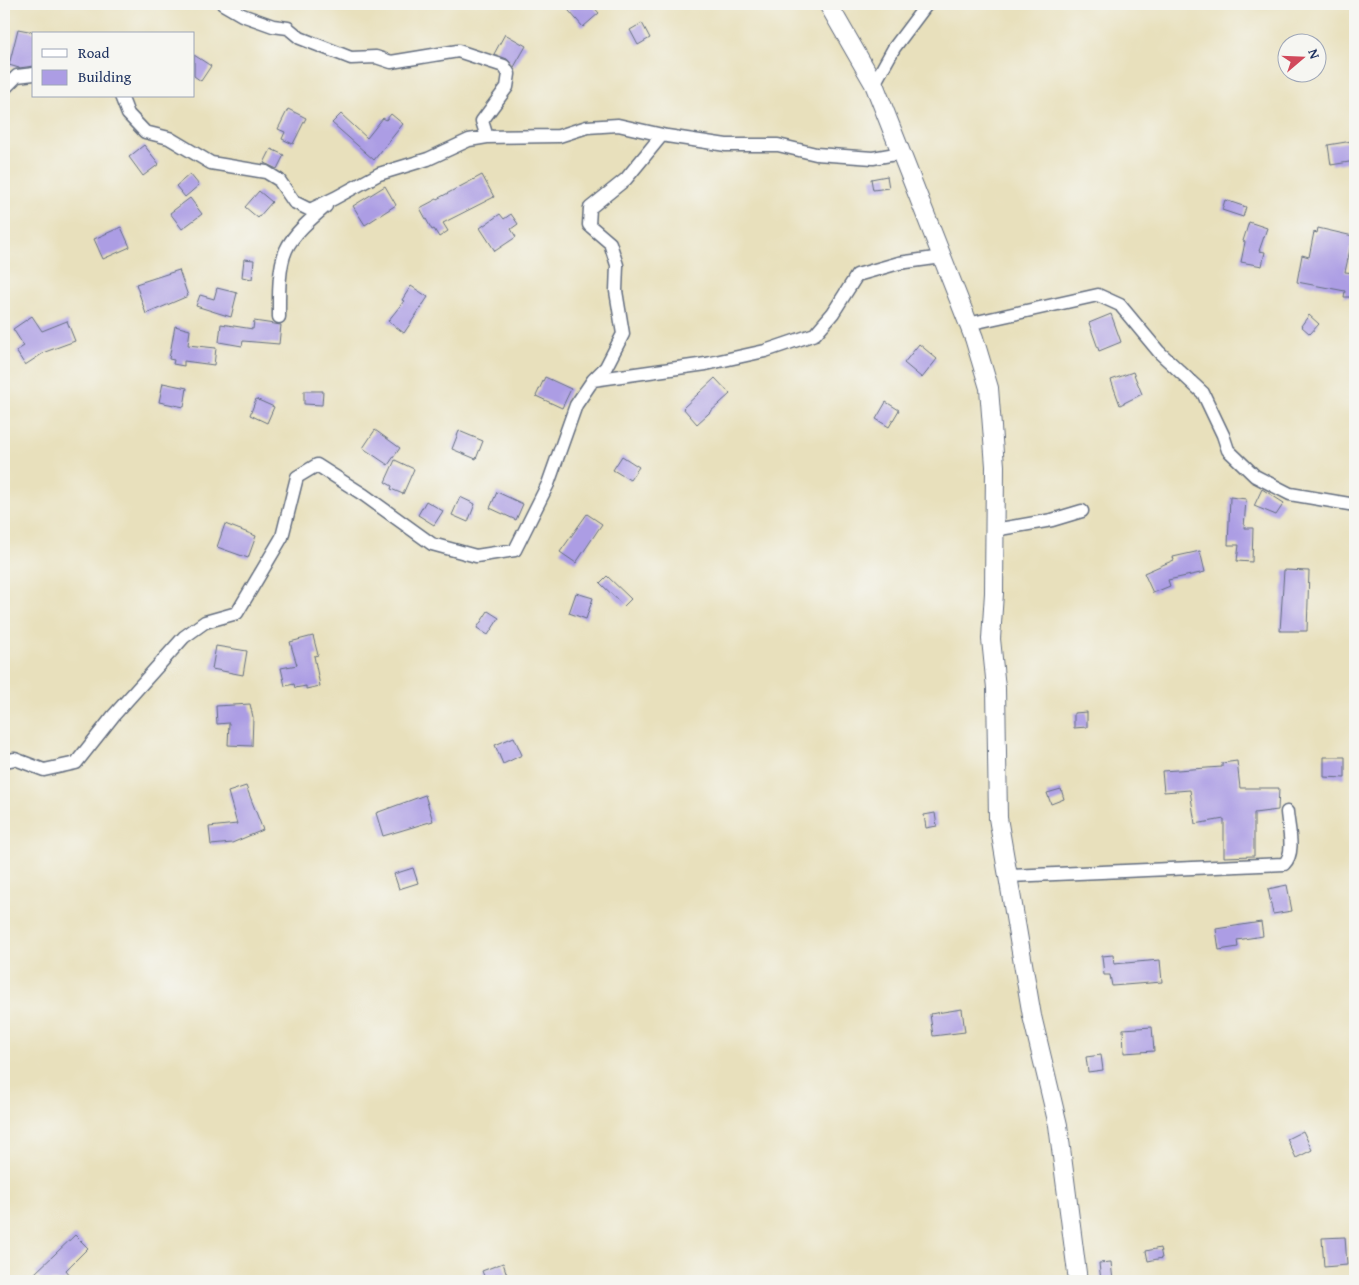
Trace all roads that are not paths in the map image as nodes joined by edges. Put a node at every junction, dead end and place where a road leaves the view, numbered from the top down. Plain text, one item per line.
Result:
1 (223, 4) edge
2 (828, 4) edge
3 (927, 4) edge
4 (32, 74) edge
5 (874, 84) junction
6 (4, 89) edge
7 (121, 98) edge
8 (662, 135) junction
9 (488, 136) junction
10 (901, 153) junction
11 (336, 198) junction
12 (942, 257) junction
13 (279, 317) dead end
14 (968, 324) junction
15 (593, 380) junction
16 (1355, 505) edge
17 (1082, 511) dead end
18 (994, 530) junction
19 (4, 761) edge
20 (1287, 812) dead end
21 (1009, 876) junction
22 (1078, 1281) edge

1 - 9 street
2 - 5 street
3 - 5 street
4 - 6 street
5 - 10 street
7 - 11 street
8 - 9 street
8 - 10 street
8 - 15 street
9 - 11 street
10 - 12 street
11 - 13 street
12 - 14 street
12 - 15 street
14 - 16 street
14 - 18 street
15 - 19 street
17 - 18 street
18 - 21 street
20 - 21 street
21 - 22 street

